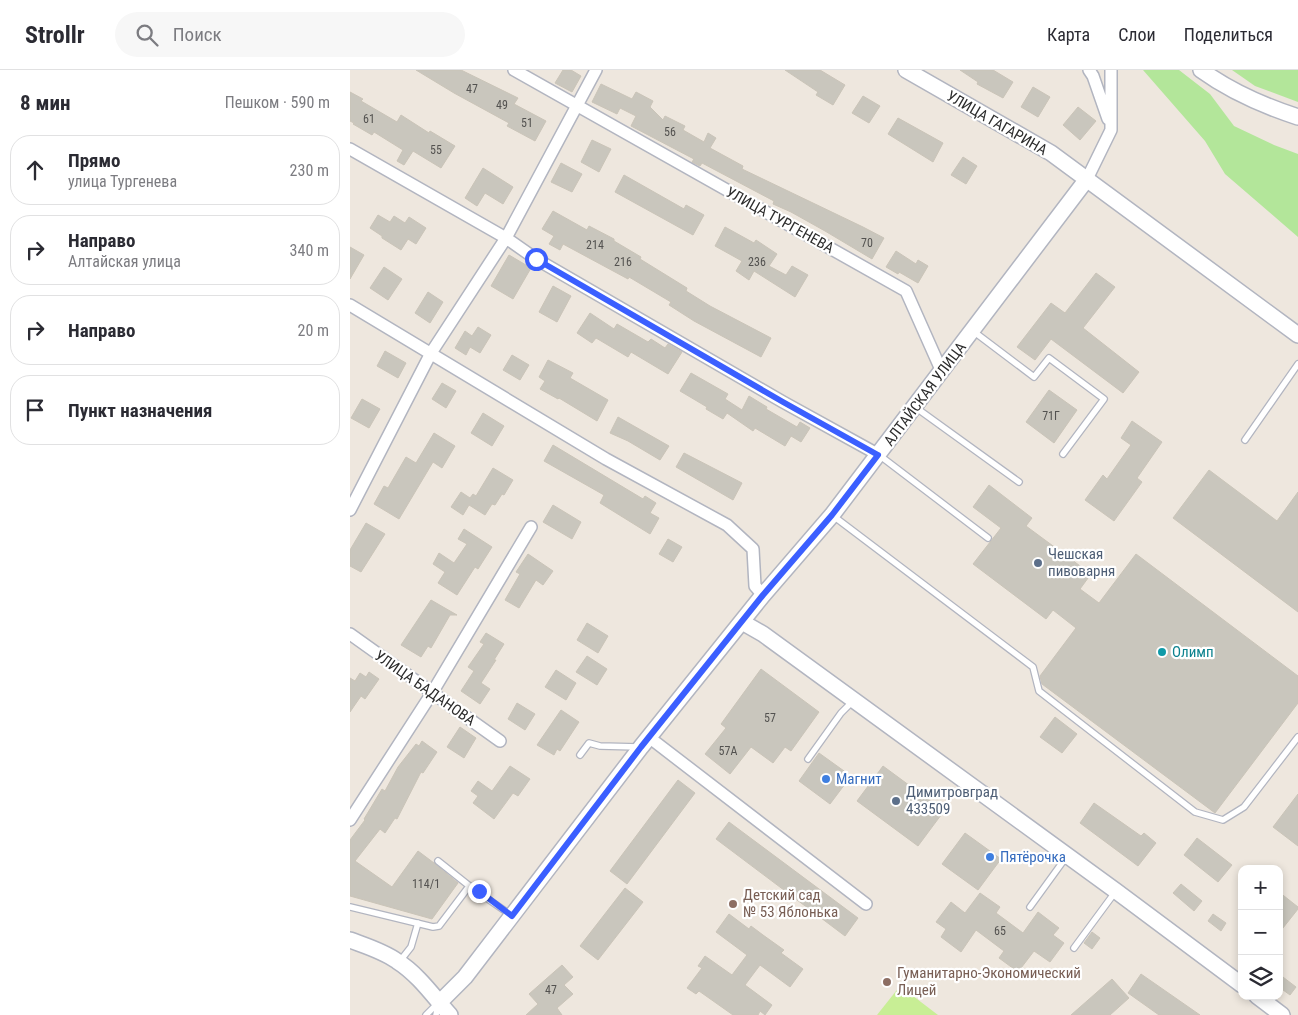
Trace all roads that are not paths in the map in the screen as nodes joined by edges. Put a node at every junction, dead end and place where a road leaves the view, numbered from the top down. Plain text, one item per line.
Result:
1 (514, 70) edge
2 (596, 70) edge
3 (906, 70) edge
4 (1089, 70) edge
5 (1111, 70) edge
6 (1201, 70) edge
7 (577, 106) junction
8 (1298, 117) edge
9 (1112, 130) junction
10 (350, 149) edge
11 (1087, 179) junction
12 (506, 238) junction
13 (350, 305) edge
14 (972, 331) junction
15 (1298, 335) edge
16 (431, 353) junction
17 (1298, 364) edge
18 (942, 372) junction
19 (915, 407) junction
20 (1245, 440) dead end
21 (1063, 454) dead end
22 (878, 455) junction
23 (1019, 482) dead end
24 (350, 510) edge
25 (832, 515) junction
26 (531, 527) dead end
27 (988, 538) dead end
28 (763, 595) junction
29 (742, 622) junction
30 (350, 634) edge
31 (432, 693) junction
32 (854, 701) junction
33 (1298, 737) edge
34 (500, 741) dead end
35 (646, 743) junction
36 (580, 755) dead end
37 (808, 759) dead end
38 (350, 820) edge
39 (1068, 856) junction
40 (438, 861) dead end
41 (472, 888) junction
42 (1116, 891) junction
43 (866, 904) dead end
44 (350, 907) edge
45 (1030, 907) dead end
46 (512, 916) junction
47 (418, 923) junction
48 (350, 940) edge
49 (1074, 948) dead end
50 (399, 962) junction
51 (1238, 982) edge
52 (1262, 1000) edge
53 (437, 1009) edge
54 (426, 1015) edge
55 (450, 1015) edge
56 (1282, 1015) edge

1 - 7 street, УЛИЦА ТУРГЕНЕВА
2 - 7 street
3 - 11 main road, УЛИЦА ГАГАРИНА
4 - 9 street
5 - 9 street
6 - 8 main road
7 - 12 street
7 - 18 street, УЛИЦА ТУРГЕНЕВА
9 - 11 street
10 - 12 street
11 - 14 main road, АЛТАЙСКАЯ УЛИЦА
11 - 15 main road, УЛИЦА ГАГАРИНА
12 - 16 street
12 - 22 street
13 - 16 street
14 - 18 main road, АЛТАЙСКАЯ УЛИЦА
14 - 21 lane
16 - 24 street
16 - 28 street
17 - 20 lane
18 - 19 main road, АЛТАЙСКАЯ УЛИЦА
19 - 22 main road, АЛТАЙСКАЯ УЛИЦА
19 - 23 lane
22 - 25 main road, АЛТАЙСКАЯ УЛИЦА
22 - 27 lane
25 - 28 main road, АЛТАЙСКАЯ УЛИЦА
25 - 33 lane
26 - 31 street
28 - 29 main road, АЛТАЙСКАЯ УЛИЦА
29 - 32 main road
29 - 35 main road, АЛТАЙСКАЯ УЛИЦА
30 - 31 street, УЛИЦА БАДАНОВА
31 - 34 street, УЛИЦА БАДАНОВА
31 - 38 street
32 - 37 lane
32 - 39 main road
35 - 36 lane
35 - 43 street
35 - 46 main road, АЛТАЙСКАЯ УЛИЦА
39 - 42 main road
39 - 45 lane
40 - 41 lane
41 - 46 lane
41 - 47 lane
42 - 49 lane
42 - 51 main road
44 - 47 lane
46 - 53 main road, АЛТАЙСКАЯ УЛИЦА
47 - 50 lane
48 - 50 main road
50 - 53 main road
52 - 56 main road
53 - 54 lane
53 - 55 main road

